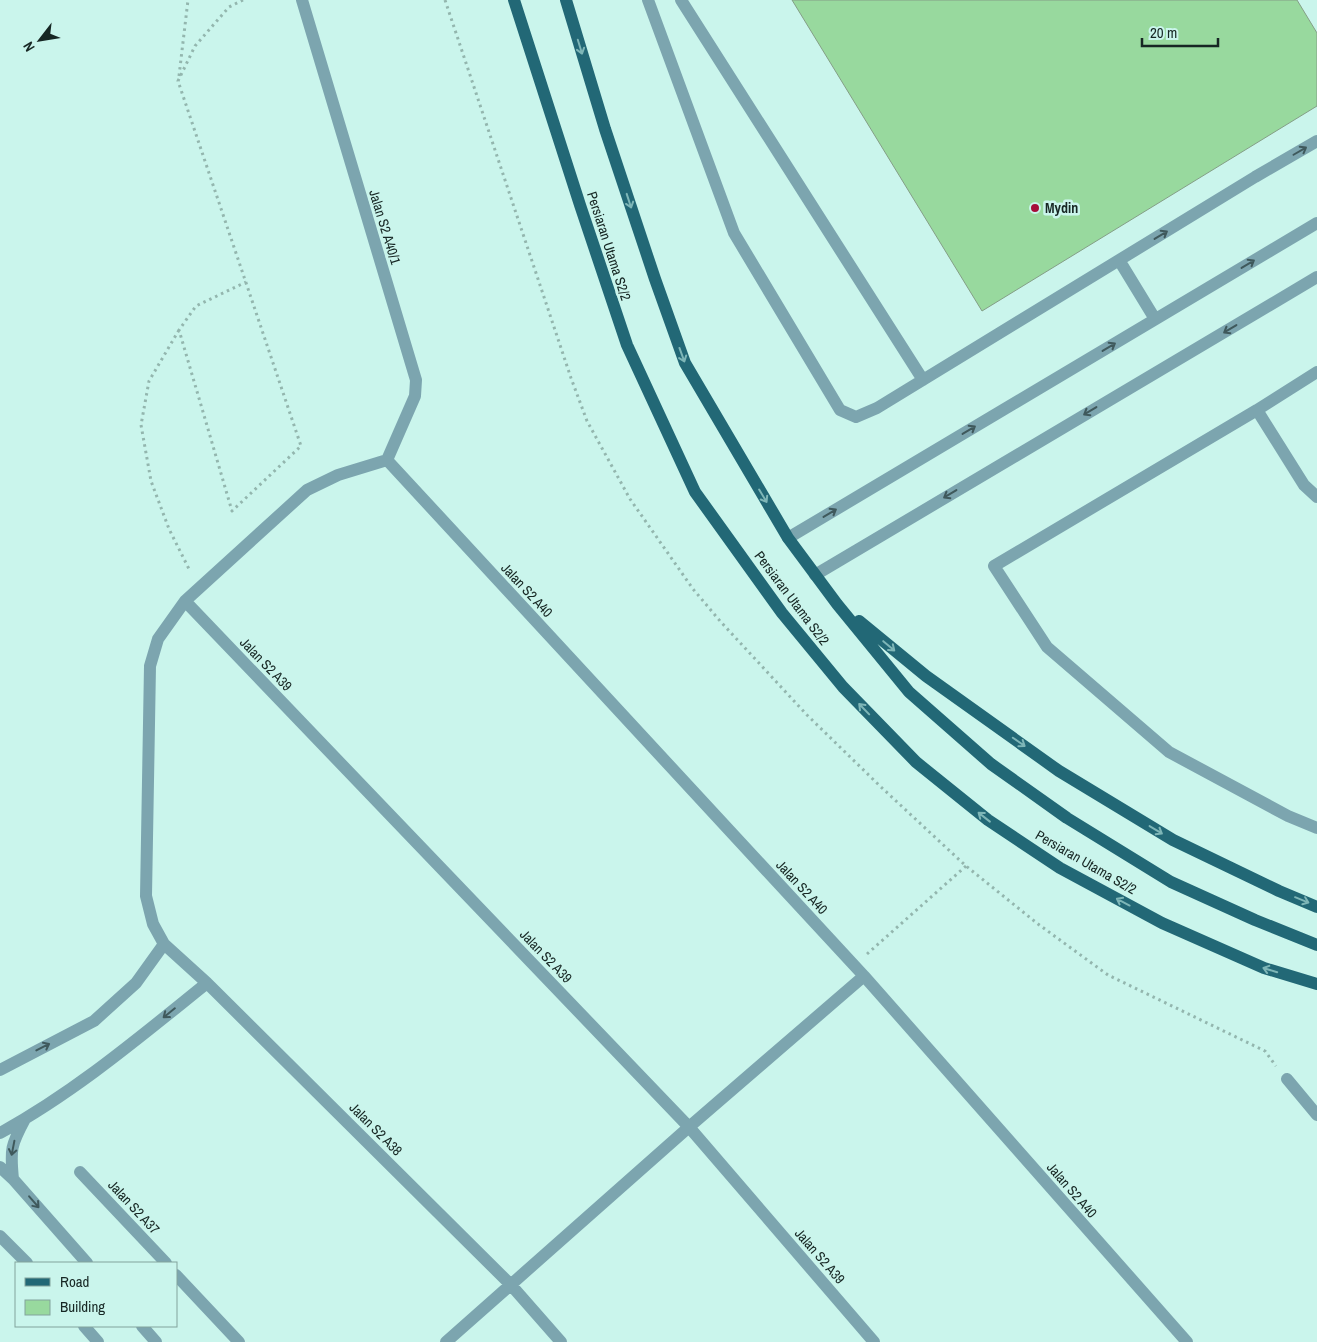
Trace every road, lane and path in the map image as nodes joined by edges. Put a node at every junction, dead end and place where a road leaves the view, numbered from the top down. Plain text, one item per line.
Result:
1 (188, 0) edge
2 (243, 0) edge
3 (302, 0) edge
4 (514, 0) edge
5 (566, 0) edge
6 (648, 0) edge
7 (681, 0) edge
8 (178, 81) junction
9 (1317, 141) edge
10 (1317, 223) edge
11 (1119, 260) junction
12 (1317, 277) edge
13 (246, 282) junction
14 (1155, 319) junction
15 (179, 330) junction
16 (1317, 372) edge
17 (922, 380) junction
18 (1257, 410) junction
19 (388, 460) junction
20 (1317, 497) edge
21 (788, 538) junction
22 (814, 574) junction
23 (199, 589) junction
24 (186, 601) junction
25 (837, 604) junction
26 (1317, 828) edge
27 (966, 866) dead end
28 (1317, 906) edge
29 (164, 944) junction
30 (1317, 945) edge
31 (854, 966) junction
32 (864, 976) junction
33 (207, 982) junction
34 (1317, 984) edge
35 (0, 1070) edge
36 (1287, 1079) dead end
37 (1317, 1115) edge
38 (25, 1119) junction
39 (689, 1127) junction
40 (0, 1133) edge
41 (0, 1167) edge
42 (80, 1172) dead end
43 (13, 1179) junction
44 (0, 1236) edge
45 (25, 1262) edge
46 (86, 1262) edge
47 (165, 1262) edge
48 (178, 1277) edge
49 (511, 1285) junction
50 (85, 1327) edge
51 (143, 1327) edge
52 (98, 1342) edge
53 (156, 1342) edge
54 (239, 1342) edge
55 (446, 1342) edge
56 (561, 1342) edge
57 (874, 1342) edge
58 (1186, 1342) edge

1 - 8 path
2 - 8 path
3 - 19 street, Jalan S2 A40/1
34 -> 4 main road, Persiaran Utama S2/2
5 -> 21 main road, Persiaran Utama S2/2
6 - 17 street
7 - 17 street
8 - 13 path
11 -> 9 street
14 -> 10 street
11 - 14 street
11 - 17 street
12 -> 22 street
13 - 15 path
13 - 15 path
21 -> 14 street
15 - 23 path
16 - 18 street
18 - 20 street
18 - 26 street
19 - 23 street
19 - 31 street, Jalan S2 A40
21 - 22 main road, Persiaran Utama S2/2
22 - 25 main road, Persiaran Utama S2/2
23 - 24 street
24 - 29 street
24 - 39 street, Jalan S2 A39
25 -> 28 main road
25 - 30 main road, Persiaran Utama S2/2
27 - 31 path
29 - 33 street, Jalan S2 A38
35 -> 29 street
31 - 32 street, Jalan S2 A40
32 - 39 street
32 - 58 street, Jalan S2 A40
33 -> 38 street
33 - 49 street, Jalan S2 A38
36 - 37 street
38 - 40 street
38 -> 43 street
39 - 49 street
39 - 57 street, Jalan S2 A39
41 - 43 street
42 - 47 street, Jalan S2 A37
43 -> 46 street
44 - 45 street
48 - 54 street
49 - 55 street
49 - 56 street, Jalan S2 A38
50 - 52 street
51 - 53 street

